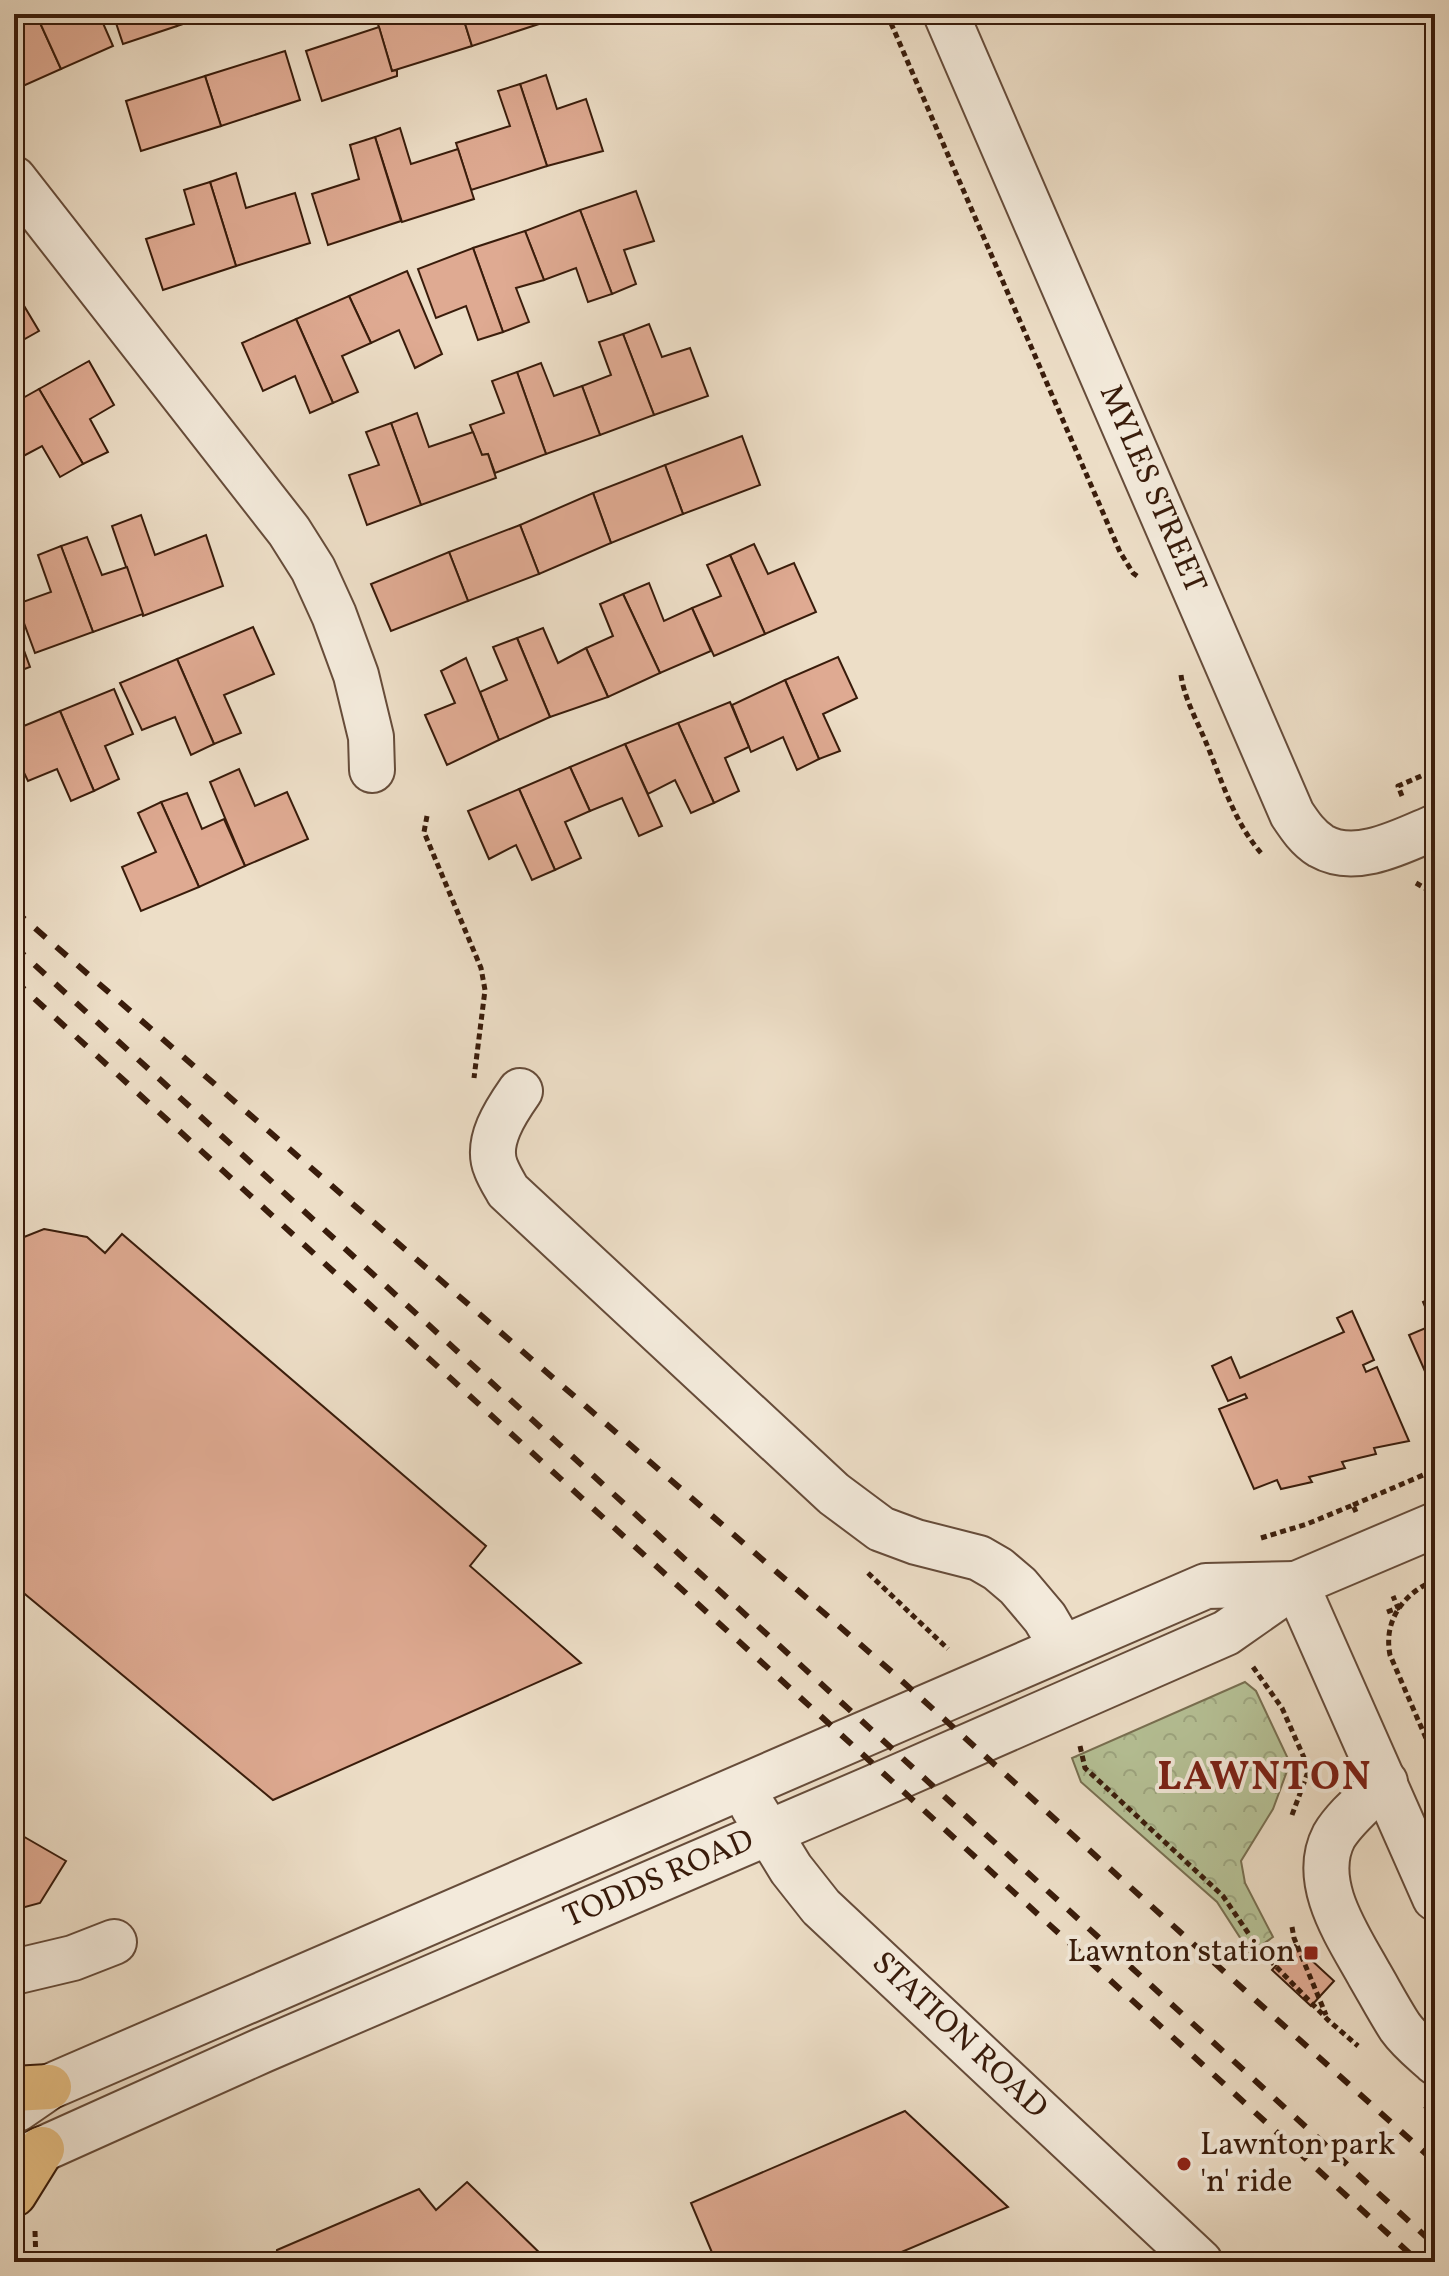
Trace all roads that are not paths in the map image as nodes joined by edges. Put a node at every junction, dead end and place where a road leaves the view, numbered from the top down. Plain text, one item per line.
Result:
1 (946, 14) edge
2 (14, 179) edge
3 (372, 770) dead end
4 (1435, 827) edge
5 (520, 1091) dead end
6 (1435, 1525) edge
7 (1296, 1584) junction
8 (1062, 1647) junction
9 (1385, 1782) junction
10 (742, 1787) junction
11 (768, 1832) junction
12 (1435, 1898) edge
13 (114, 1942) dead end
14 (14, 1972) edge
15 (1435, 2062) edge
16 (26, 2096) edge
17 (28, 2155) edge
18 (20, 2212) edge
19 (1200, 2262) edge

1 - 4 street, MYLES STREET
2 - 3 street
5 - 8 street
6 - 7 street, TODDS ROAD
7 - 8 street, TODDS ROAD
7 - 9 street
7 - 11 street, TODDS ROAD
8 - 10 street, TODDS ROAD
9 - 12 street
9 - 15 street
10 - 11 street, STATION ROAD
10 - 16 street, TODDS ROAD
11 - 17 street, TODDS ROAD
11 - 19 street, STATION ROAD
13 - 14 street
17 - 18 highway

